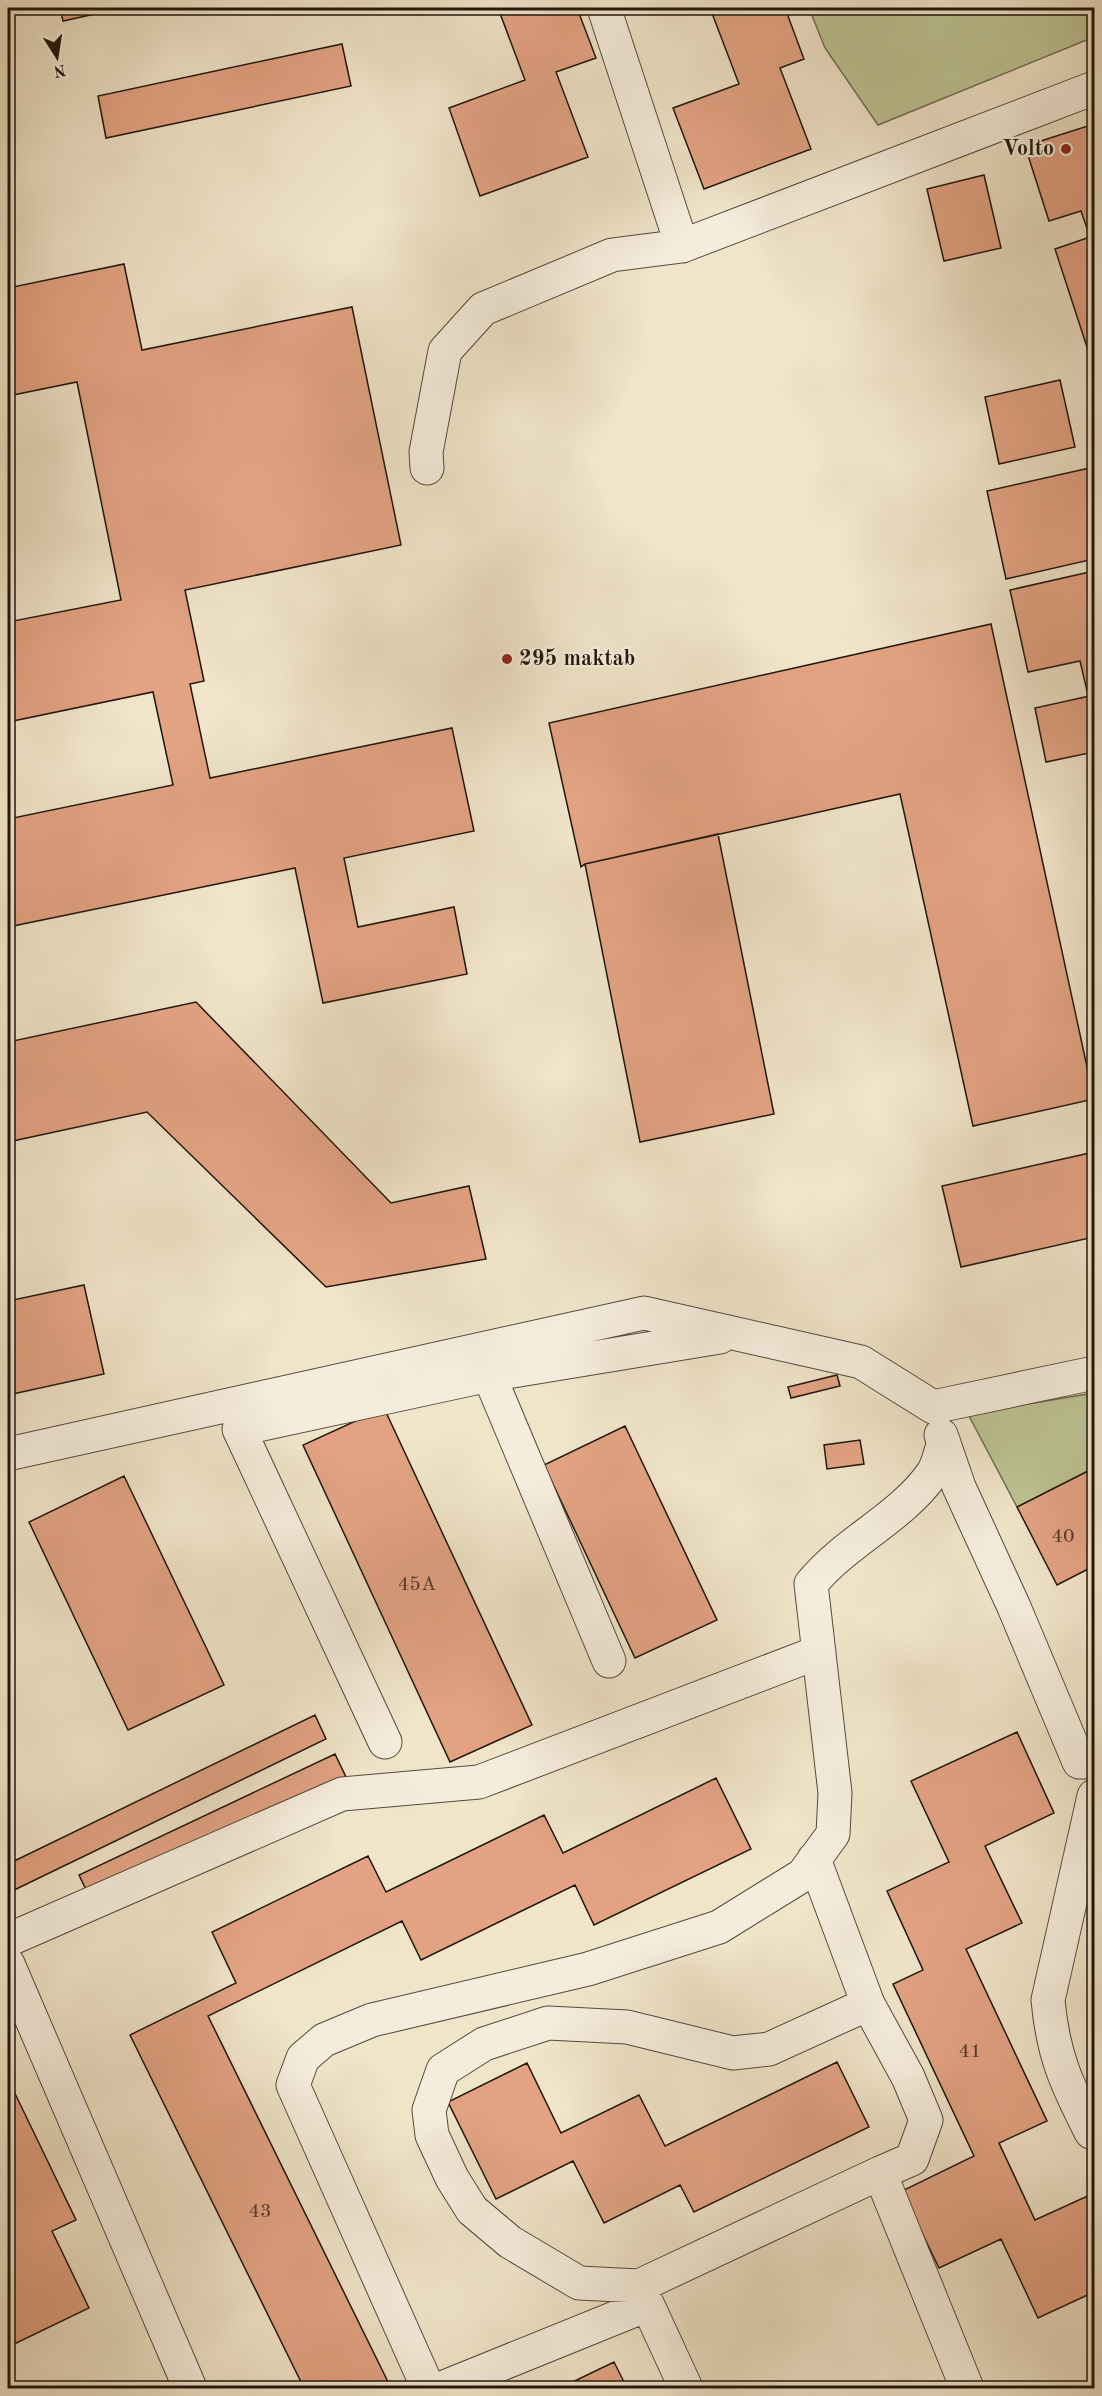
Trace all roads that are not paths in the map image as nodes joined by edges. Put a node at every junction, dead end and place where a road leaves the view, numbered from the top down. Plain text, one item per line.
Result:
1 (604, 8) edge
2 (1095, 88) edge
3 (682, 246) junction
4 (427, 468) dead end
5 (733, 1335) junction
6 (1095, 1373) edge
7 (489, 1375) junction
8 (933, 1407) junction
9 (944, 1443) junction
10 (8, 1454) edge
11 (819, 1652) junction
12 (609, 1661) dead end
13 (385, 1742) dead end
14 (1095, 1762) edge
15 (1095, 1796) edge
16 (814, 1859) junction
17 (8, 1940) edge
18 (8, 1964) edge
19 (868, 2004) junction
20 (1095, 2132) edge
21 (880, 2173) junction
22 (643, 2296) junction
23 (190, 2388) edge
24 (428, 2388) edge
25 (442, 2388) edge
26 (686, 2388) edge
27 (967, 2388) edge

1 - 3 street
2 - 3 street
3 - 4 street
5 - 7 street
5 - 8 street
5 - 10 street
6 - 8 street
7 - 12 street
7 - 13 street
8 - 9 street
9 - 11 street
9 - 14 street
11 - 16 street
11 - 17 street
15 - 20 street
16 - 19 street
16 - 24 street
18 - 23 street
19 - 21 street
19 - 22 street
21 - 22 street
21 - 27 street
22 - 25 street
22 - 26 street

